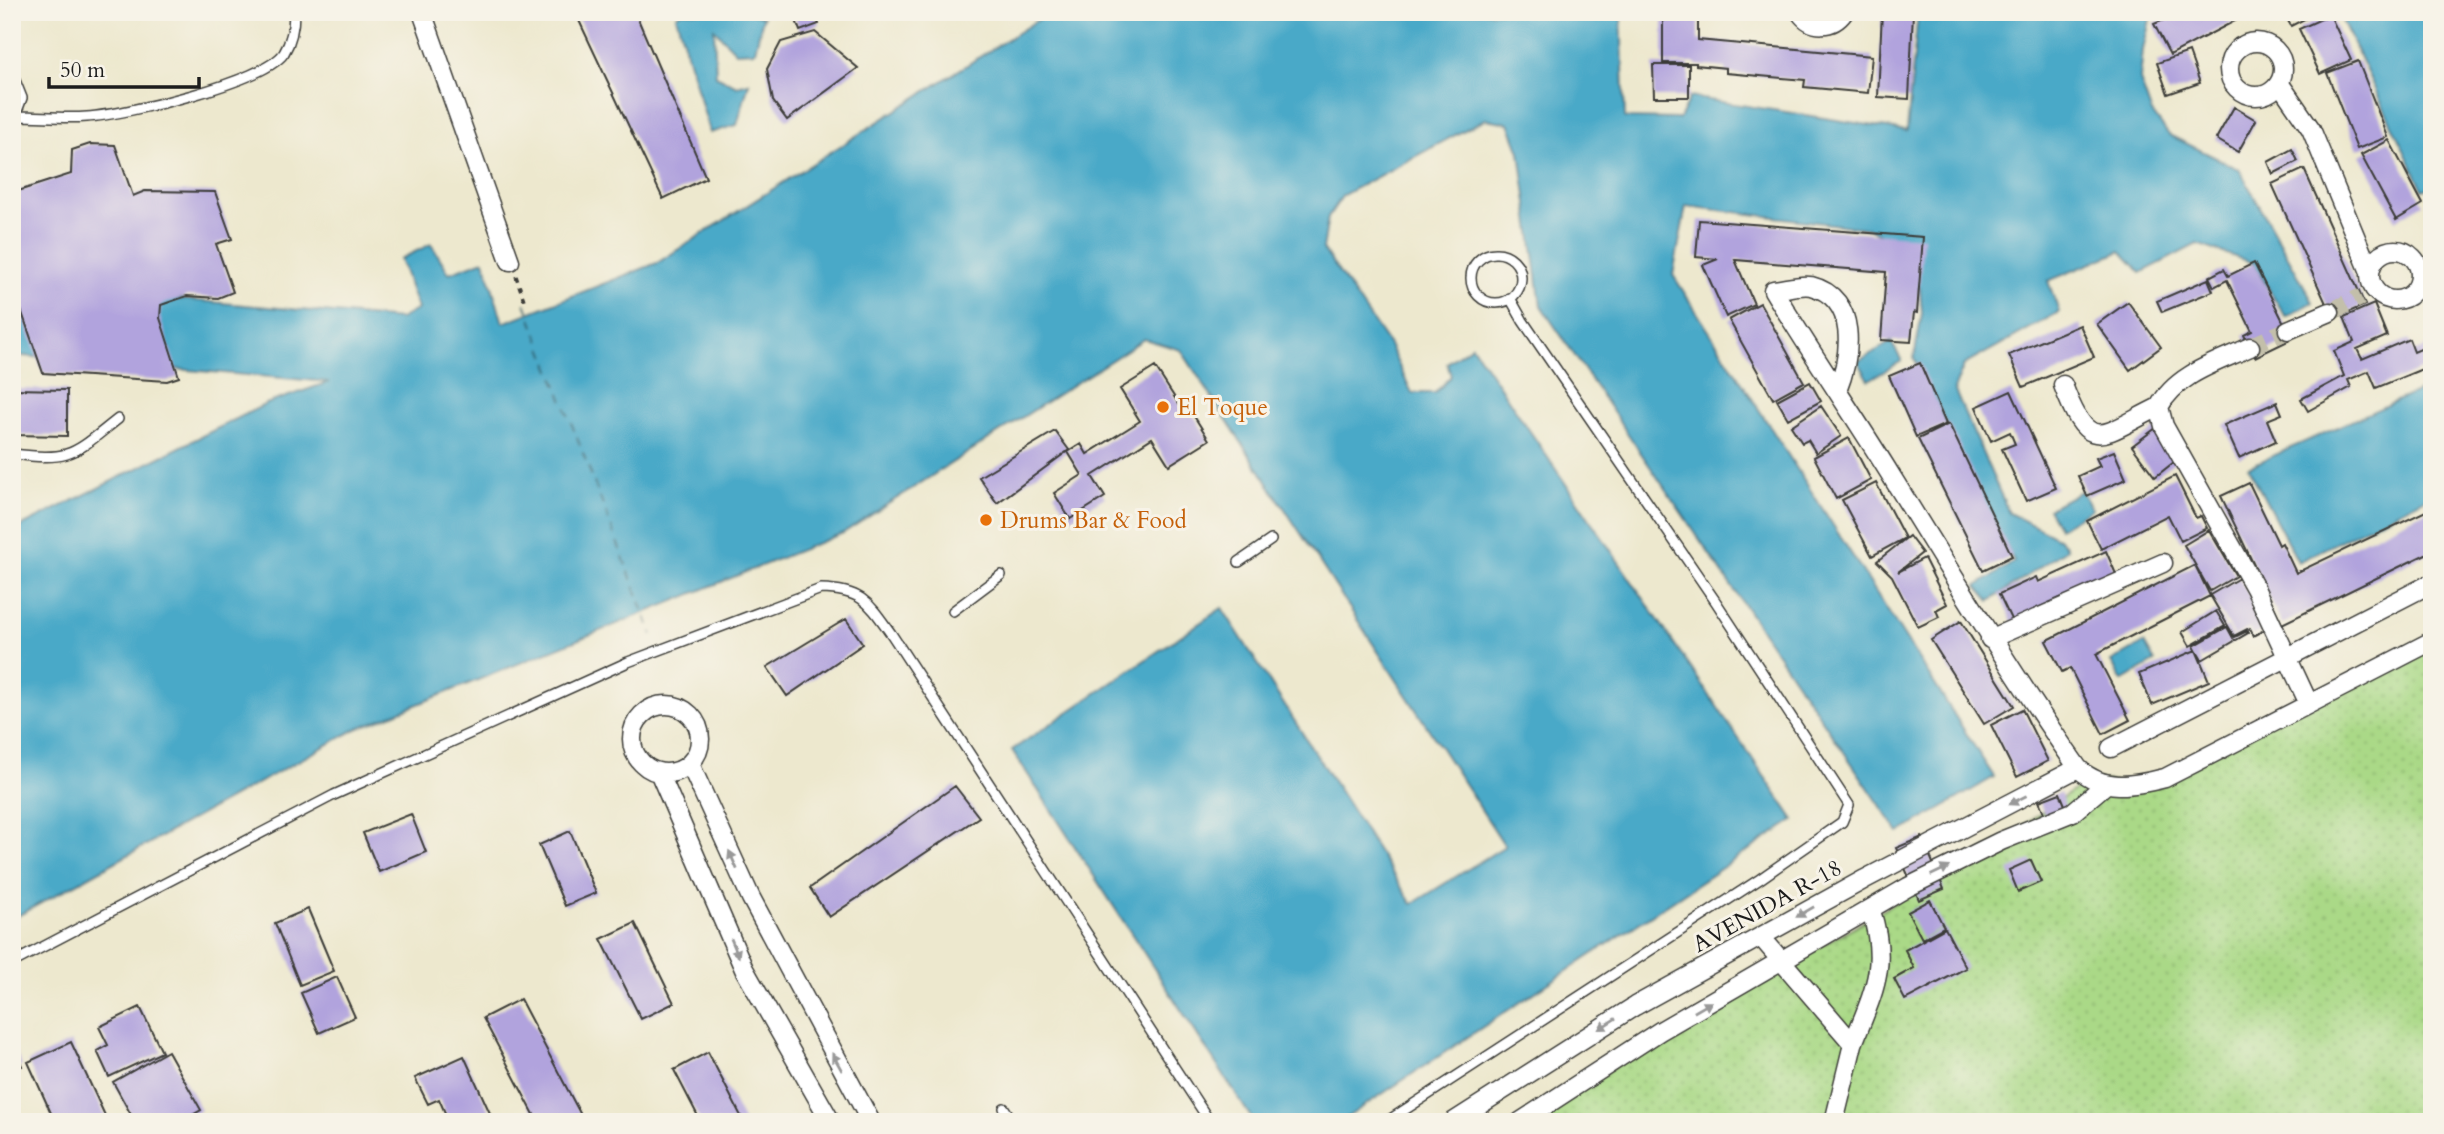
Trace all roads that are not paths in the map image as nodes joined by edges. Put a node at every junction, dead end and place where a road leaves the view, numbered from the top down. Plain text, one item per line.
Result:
1 (294, 12) edge
2 (422, 12) edge
3 (1800, 12) edge
4 (1844, 12) edge
5 (12, 73) edge
6 (2280, 84) dead end
7 (15, 120) edge
8 (510, 261) road end
9 (2370, 272) junction
10 (1510, 298) junction
11 (2330, 312) tunnel mouth
12 (2288, 330) tunnel mouth
13 (2250, 347) tunnel mouth
14 (2063, 385) dead end
15 (1837, 391) junction
16 (2159, 407) junction
17 (118, 419) dead end
18 (12, 454) edge
19 (1271, 540) dead end
20 (1239, 562) dead end
21 (2163, 563) dead end
22 (1001, 575) dead end
23 (2432, 583) edge
24 (953, 611) dead end
25 (1990, 639) junction
26 (2432, 641) edge
27 (2288, 656) junction
28 (2309, 704) junction
29 (2111, 748) dead end
30 (690, 764) junction
31 (2078, 768) junction
32 (660, 772) junction
33 (2105, 785) junction
34 (1865, 879) junction
35 (1876, 907) junction
36 (1761, 937) junction
37 (1782, 962) junction
38 (12, 963) edge
39 (1853, 1044) junction
40 (1004, 1108) dead end
41 (831, 1122) edge
42 (871, 1122) edge
43 (1013, 1122) edge
44 (1210, 1122) edge
45 (1386, 1122) edge
46 (1453, 1122) edge
47 (1520, 1122) edge
48 (1834, 1122) edge

1 - 7 lane
2 - 8 street
3 - 4 street
5 - 7 lane
6 - 9 street
9 - 9 street
10 - 10 lane
10 - 45 lane
11 - 12 street
13 - 16 street
14 - 16 street
15 - 15 street
15 - 25 street
16 - 27 street
17 - 18 lane
19 - 20 lane
21 - 25 street
22 - 24 lane
23 - 27 street
25 - 31 street
26 - 28 street
27 - 28 street
27 - 29 street
28 - 33 street
30 - 32 street
30 - 32 street
42 -> 30 street
31 - 33 street
31 -> 34 street
32 -> 41 street
35 -> 33 street
34 - 35 street, AVENIDA R-18
34 -> 36 street, AVENIDA R-18
35 - 37 street
35 - 39 street, AVENIDA R-18
36 - 37 street
36 -> 46 street, AVENIDA R-18
37 - 39 street
47 -> 37 street
38 - 44 lane
39 - 48 street, AVENIDA R-18
40 - 43 lane

